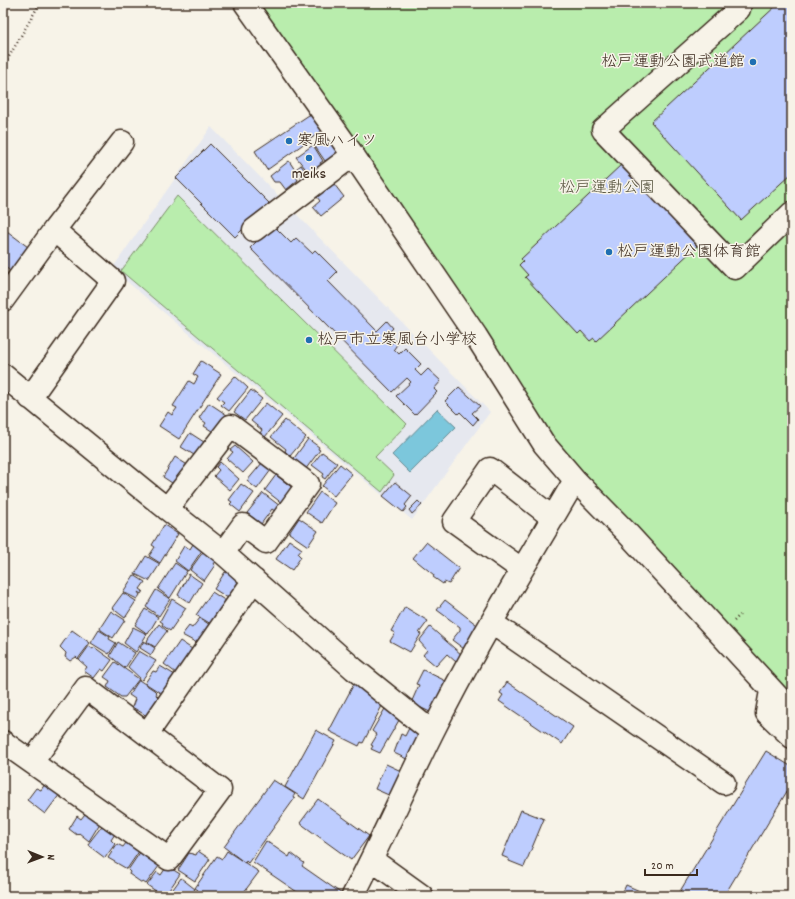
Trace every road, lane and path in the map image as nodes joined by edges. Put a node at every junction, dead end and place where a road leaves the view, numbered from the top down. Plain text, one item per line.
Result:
1 (40, 3) edge
2 (245, 3) edge
3 (742, 5) edge
4 (3, 67) edge
5 (122, 142) dead end
6 (353, 155) junction
7 (792, 213) edge
8 (54, 230) junction
9 (254, 230) dead end
10 (3, 300) edge
11 (3, 375) edge
12 (30, 398) junction
13 (575, 480) junction
14 (167, 509) junction
15 (553, 518) junction
16 (223, 553) junction
17 (521, 569) junction
18 (254, 580) junction
19 (492, 623) junction
20 (771, 691) junction
21 (792, 712) edge
22 (432, 732) junction
23 (147, 734) junction
24 (792, 737) edge
25 (3, 742) edge
26 (32, 762) junction
27 (724, 783) dead end
28 (372, 860) junction
29 (353, 896) edge
30 (422, 896) edge

1 - 4 path
2 - 6 street
3 - 7 street
5 - 8 street
6 - 9 street
6 - 13 street
8 - 10 street
8 - 12 street
11 - 12 street
12 - 14 street
13 - 15 street
13 - 20 street
14 - 16 street
14 - 16 street
15 - 17 street
15 - 17 street
16 - 18 street
17 - 19 street
18 - 22 street
18 - 23 street
19 - 22 street
19 - 27 street
20 - 21 street
20 - 24 street
22 - 28 street
23 - 26 street
23 - 26 street
25 - 26 street
28 - 29 street
28 - 30 street

